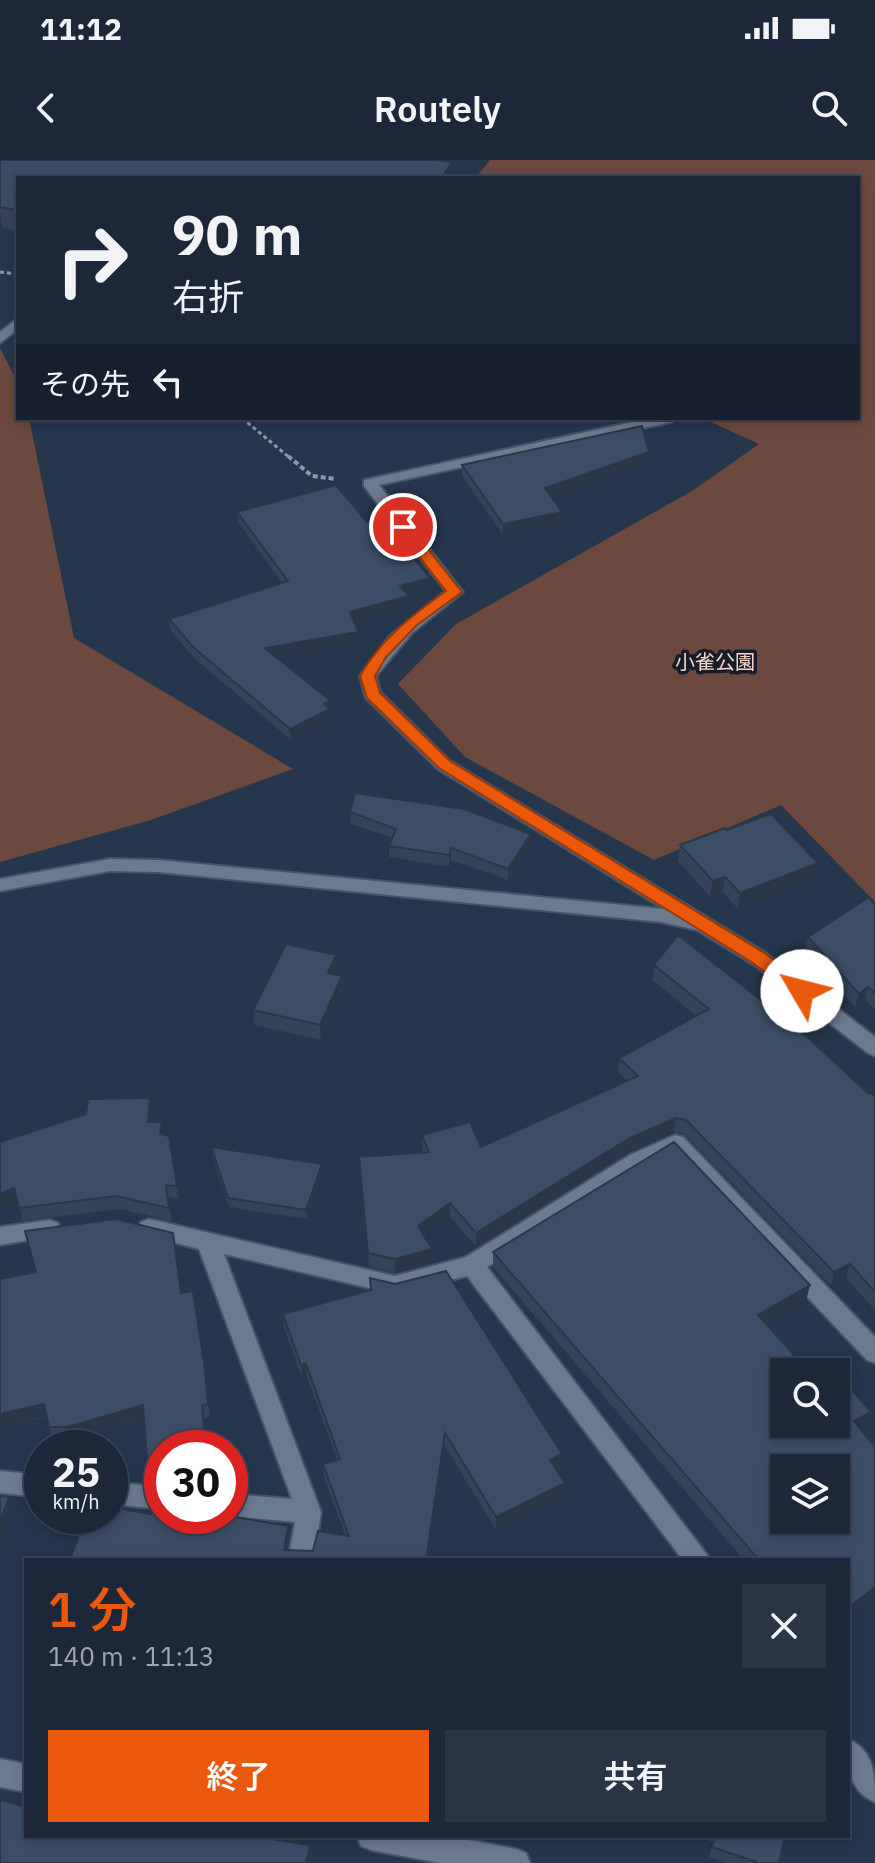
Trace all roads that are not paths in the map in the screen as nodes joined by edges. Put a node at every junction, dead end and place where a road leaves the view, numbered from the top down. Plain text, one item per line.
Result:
1 (16, 324) edge
2 (0, 339) edge
3 (662, 420) edge
4 (0, 885) edge
5 (703, 924) junction
6 (875, 1048) edge
7 (134, 1224) edge
8 (75, 1226) edge
9 (0, 1236) edge
10 (208, 1242) junction
11 (472, 1265) junction
12 (875, 1353) edge
13 (0, 1482) edge
14 (24, 1484) edge
15 (248, 1507) edge
16 (309, 1512) junction
17 (301, 1558) edge
18 (696, 1558) edge
19 (850, 1756) edge
20 (0, 1773) edge
21 (24, 1778) edge
22 (875, 1788) edge
23 (382, 1838) edge
24 (516, 1863) edge

1 - 2 street
3 - 5 street
4 - 5 street
5 - 6 street
7 - 10 street
8 - 9 street
10 - 11 street
10 - 16 street
11 - 12 street
11 - 18 street
13 - 14 street
15 - 16 street
16 - 17 street
19 - 22 street
20 - 21 street
23 - 24 street

